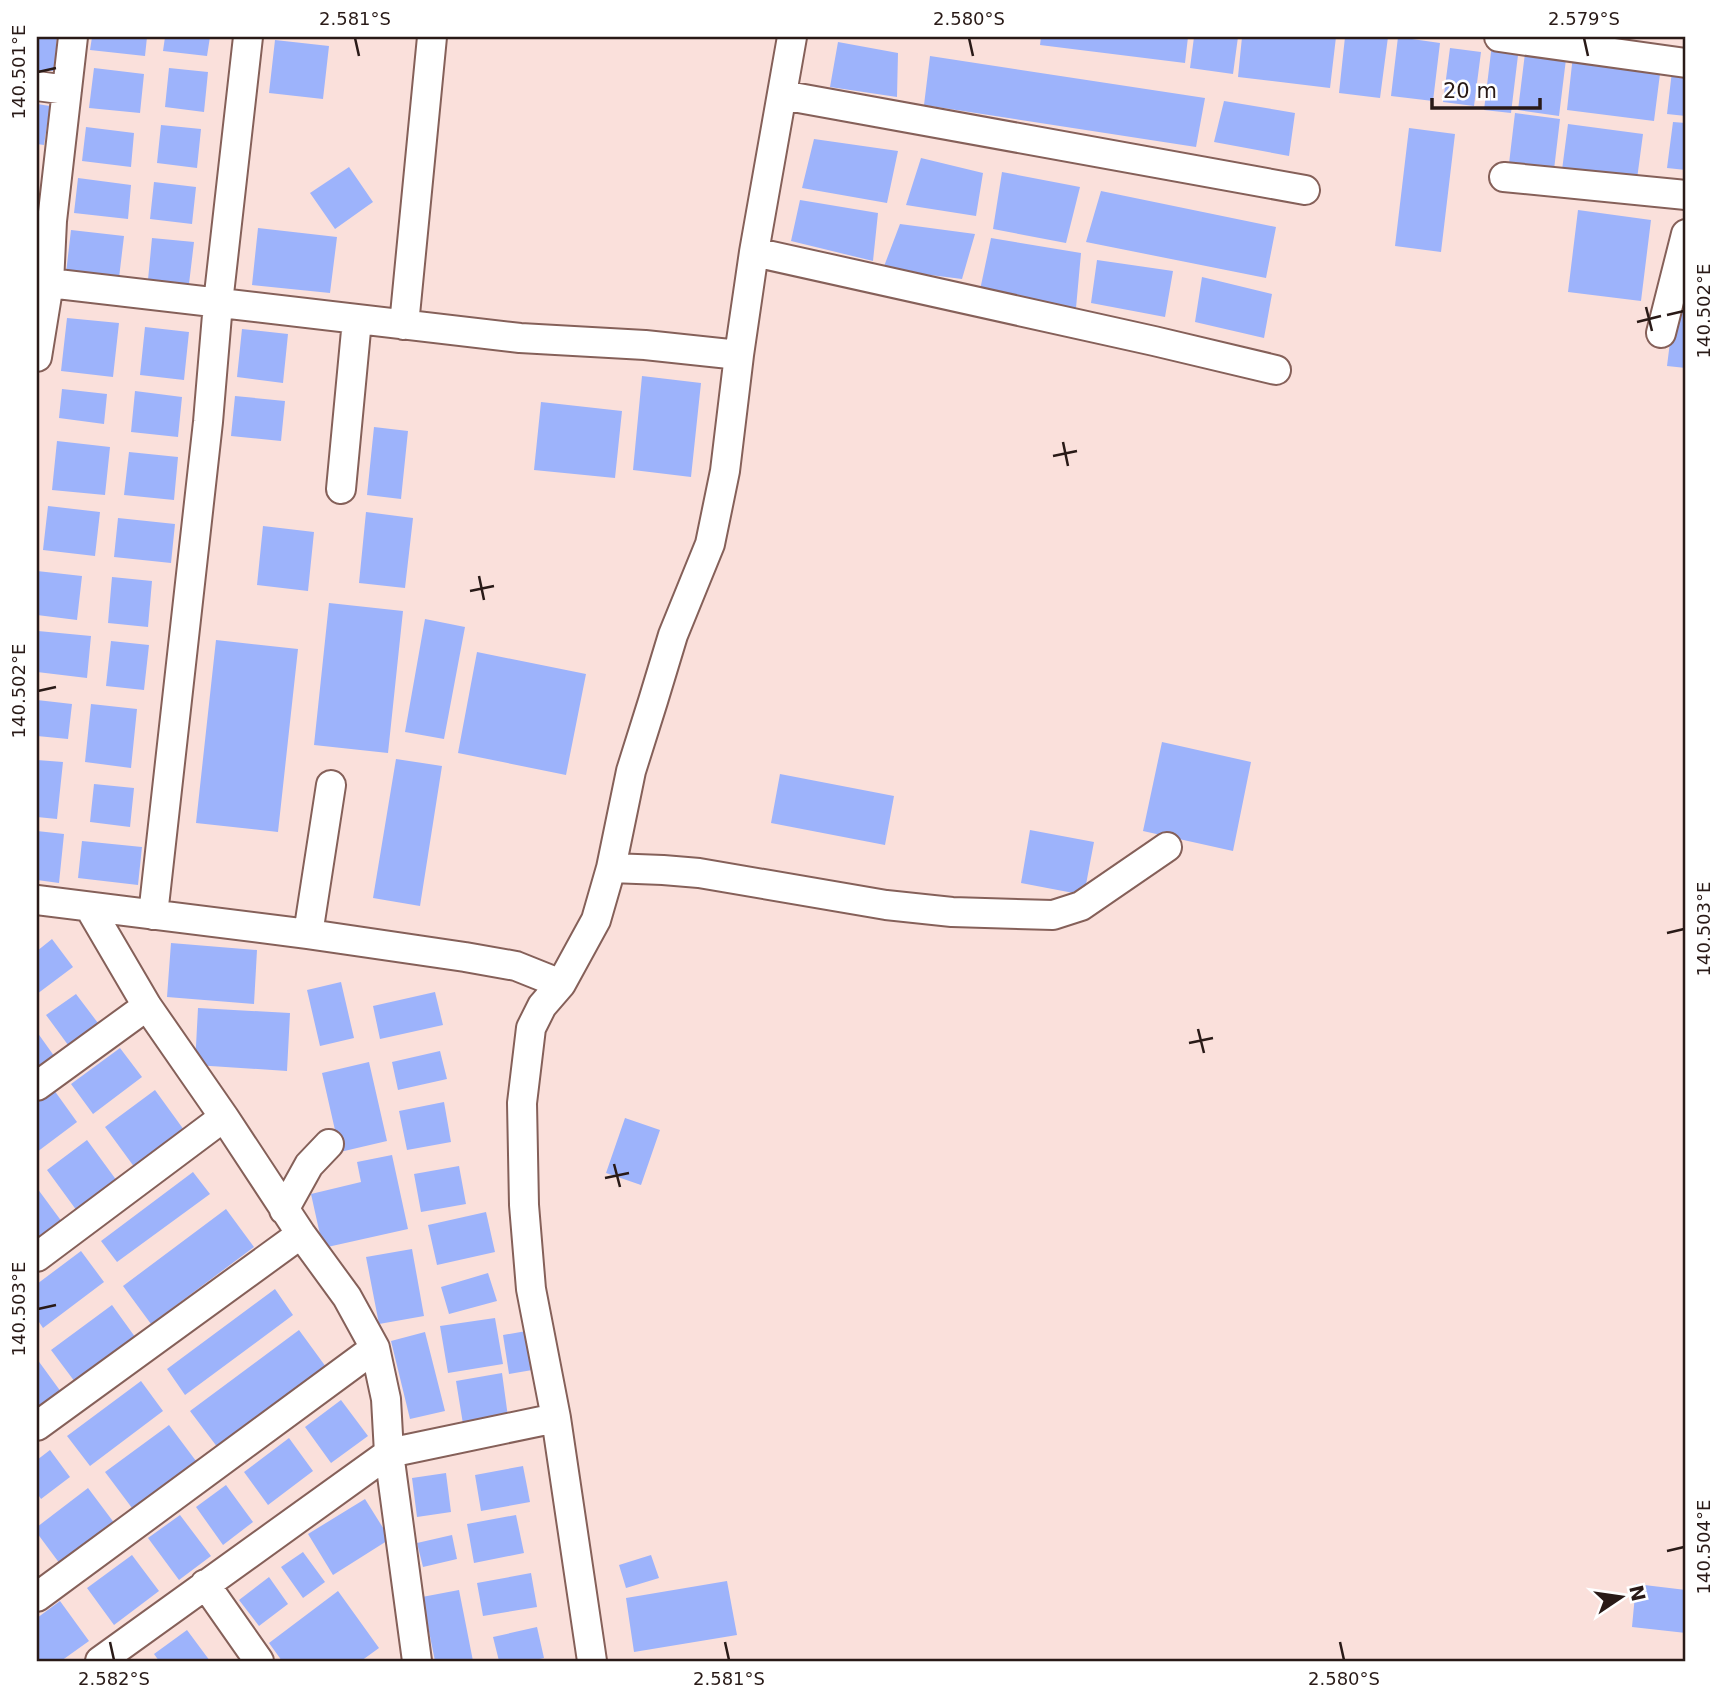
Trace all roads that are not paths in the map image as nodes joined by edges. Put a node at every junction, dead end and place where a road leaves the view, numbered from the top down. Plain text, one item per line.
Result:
1 (73, 37) edge
2 (248, 37) edge
3 (432, 37) edge
4 (792, 37) edge
5 (1499, 37) edge
6 (1686, 63) edge
7 (37, 86) edge
8 (67, 90) junction
9 (782, 96) junction
10 (1504, 177) dead end
11 (1305, 190) dead end
12 (1686, 195) edge
13 (44, 221) edge
14 (1686, 234) edge
15 (754, 252) junction
16 (49, 283) junction
17 (218, 303) junction
18 (357, 320) junction
19 (404, 325) junction
20 (1661, 333) dead end
21 (739, 355) junction
22 (37, 357) edge
23 (1276, 370) dead end
24 (341, 489) dead end
25 (331, 785) dead end
26 (1167, 848) dead end
27 (611, 868) junction
28 (37, 900) edge
29 (89, 907) junction
30 (153, 915) junction
31 (308, 934) junction
32 (561, 984) junction
33 (147, 1006) junction
34 (37, 1086) edge
35 (224, 1117) junction
36 (329, 1144) dead end
37 (284, 1210) junction
38 (301, 1234) junction
39 (37, 1257) edge
40 (375, 1348) junction
41 (556, 1418) junction
42 (37, 1426) edge
43 (389, 1452) junction
44 (205, 1584) junction
45 (37, 1597) edge
46 (100, 1661) edge
47 (259, 1661) edge
48 (417, 1661) edge
49 (592, 1661) edge

1 - 8 street
2 - 17 street
3 - 19 street
4 - 9 street
5 - 6 street
7 - 8 street
8 - 13 street
9 - 11 street
9 - 15 street
10 - 12 street
13 - 16 street
14 - 20 street
15 - 21 street
15 - 23 street
16 - 17 street
16 - 22 street
17 - 18 street
17 - 30 street
18 - 19 street
18 - 24 street
19 - 21 street
21 - 27 street
25 - 31 street
26 - 27 street
27 - 32 street
28 - 29 street
29 - 30 street
29 - 33 street
30 - 31 street
31 - 32 street
32 - 41 street
33 - 34 street
33 - 35 street
35 - 37 street
35 - 39 street
36 - 37 street
37 - 38 street
38 - 40 street
38 - 42 street
40 - 43 street
40 - 45 street
41 - 43 street
41 - 49 street
43 - 44 street
43 - 48 street
44 - 46 street
44 - 47 street

